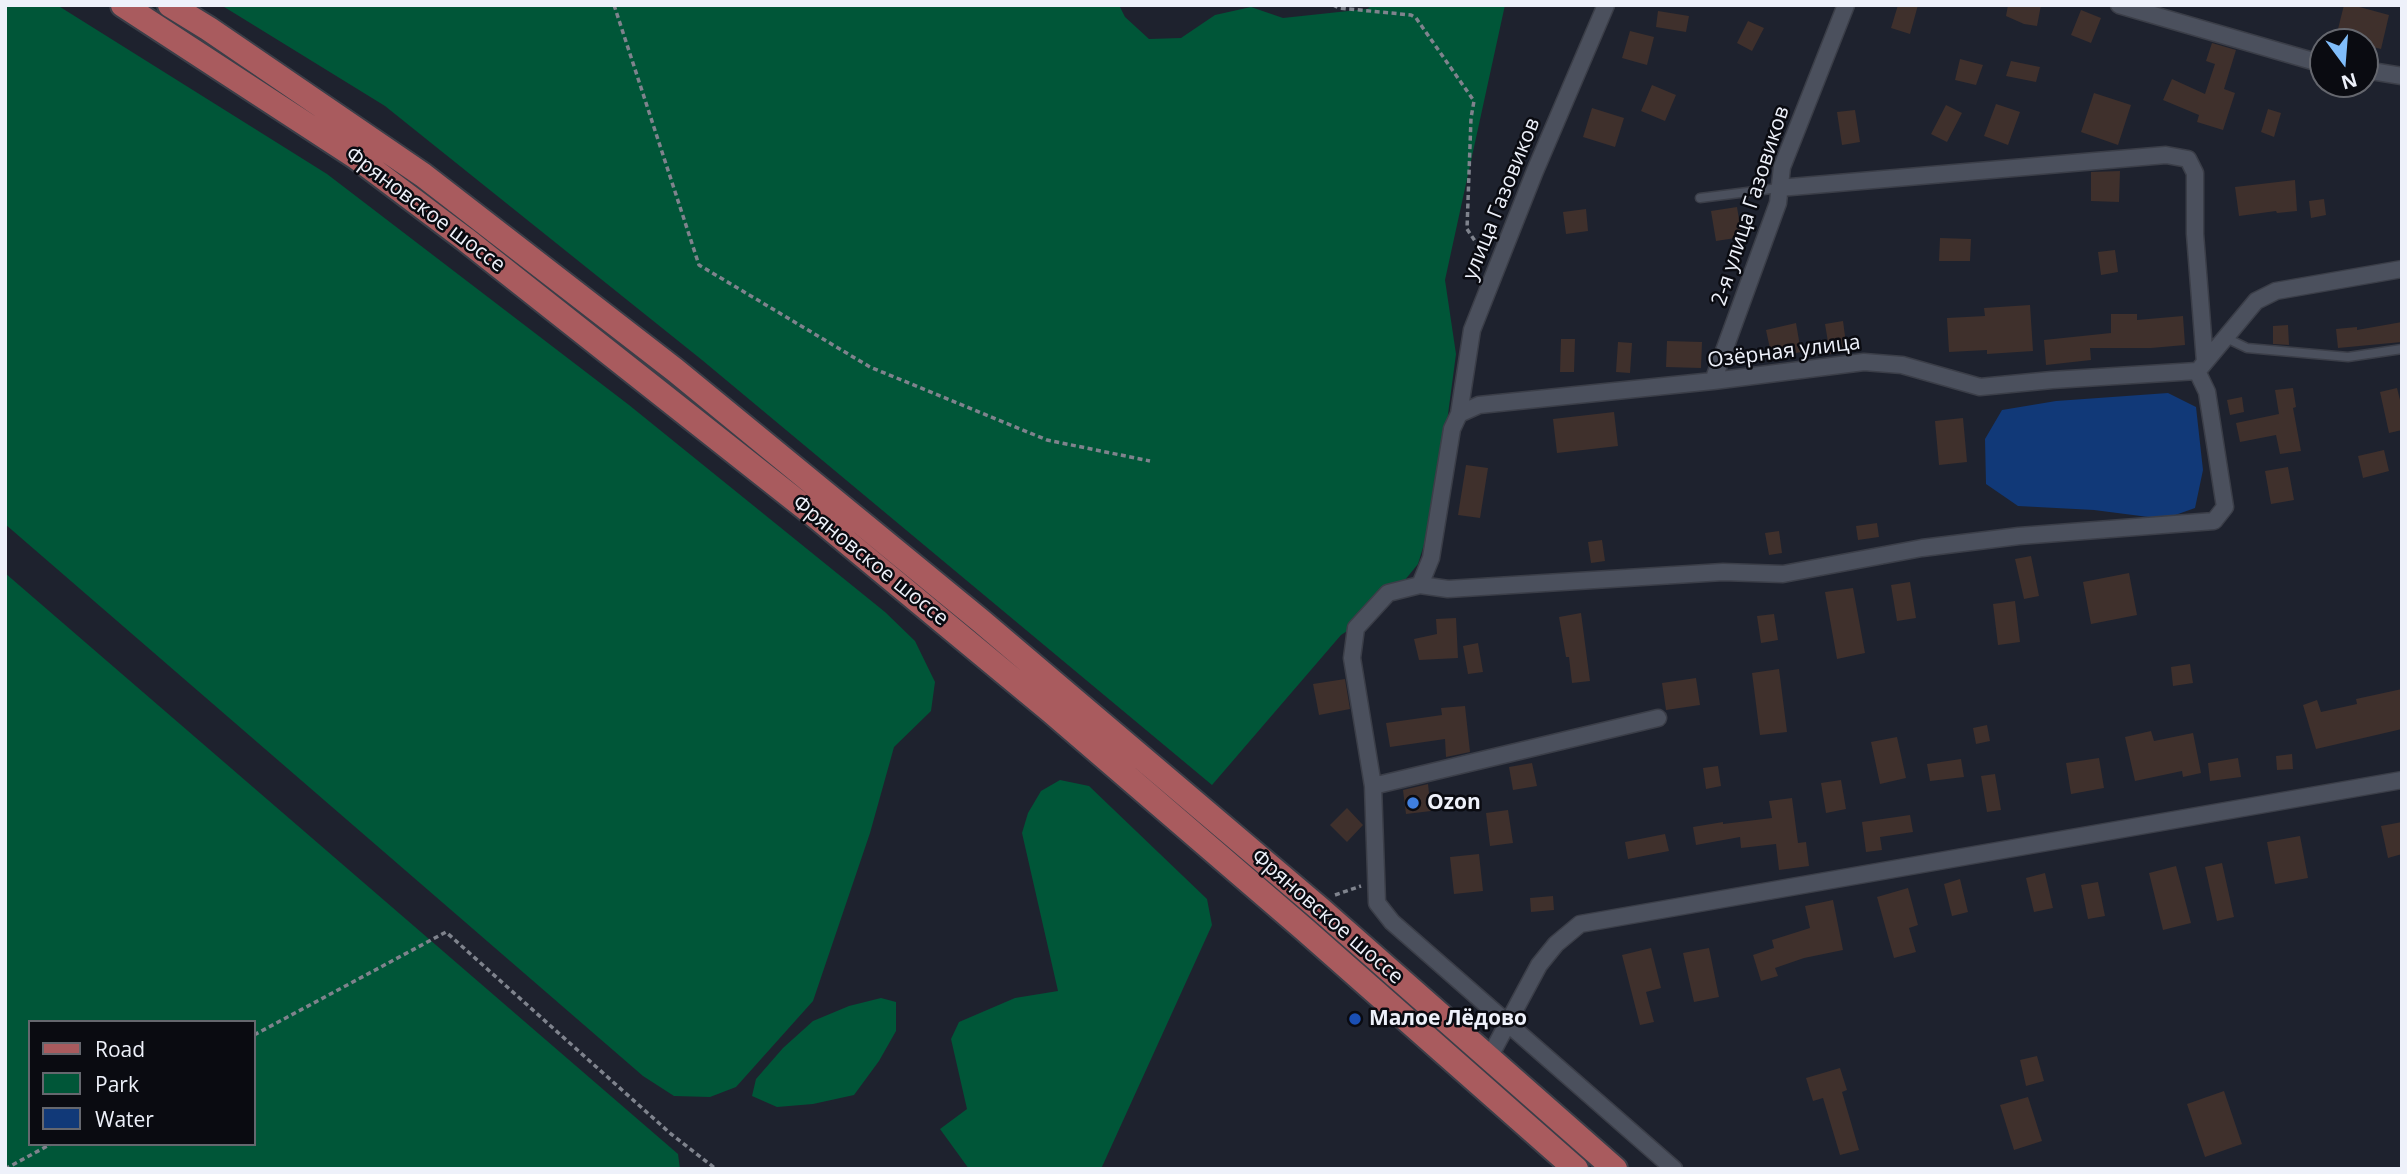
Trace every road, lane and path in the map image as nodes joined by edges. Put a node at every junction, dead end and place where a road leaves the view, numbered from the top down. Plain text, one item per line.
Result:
1 (123, 5) edge
2 (170, 5) edge
3 (614, 5) edge
4 (1333, 5) edge
5 (1606, 5) edge
6 (1846, 5) edge
7 (2119, 5) edge
8 (2309, 60) edge
9 (2379, 72) edge
10 (2402, 76) edge
11 (1779, 188) junction
12 (1700, 198) dead end
13 (1496, 268) junction
14 (2402, 269) edge
15 (2224, 337) junction
16 (2402, 349) edge
17 (2201, 367) junction
18 (1713, 381) junction
19 (1459, 414) junction
20 (1150, 461) dead end
21 (1420, 585) junction
22 (1658, 718) dead end
23 (2402, 780) edge
24 (1373, 786) junction
25 (1376, 880) junction
26 (1330, 897) dead end
27 (1508, 1023) junction
28 (256, 1034) edge
29 (1489, 1058) junction
30 (47, 1146) edge
31 (5, 1169) edge
32 (716, 1169) edge
33 (1576, 1169) edge
34 (1615, 1169) edge
35 (1674, 1169) edge

1 - 33 main road, Фряновское шоссе
2 - 29 main road, Фряновское шоссе
3 - 20 path
4 - 13 path
5 - 13 street, улица Газовиков
6 - 11 street, 2-я улица Газовиков
7 - 8 street
9 - 10 street
11 - 12 lane
11 - 17 street
11 - 18 street, 2-я улица Газовиков
13 - 19 street, улица Газовиков
14 - 15 street
15 - 16 lane
15 - 17 street
17 - 18 street, Озёрная улица
17 - 21 street
18 - 19 street, Озёрная улица
19 - 21 street, улица Газовиков
21 - 24 street
22 - 24 street
23 - 27 street
24 - 25 street
25 - 26 path
25 - 27 street
27 - 29 street
27 - 35 street
28 - 32 path
29 - 34 main road, Фряновское шоссе
30 - 31 path

